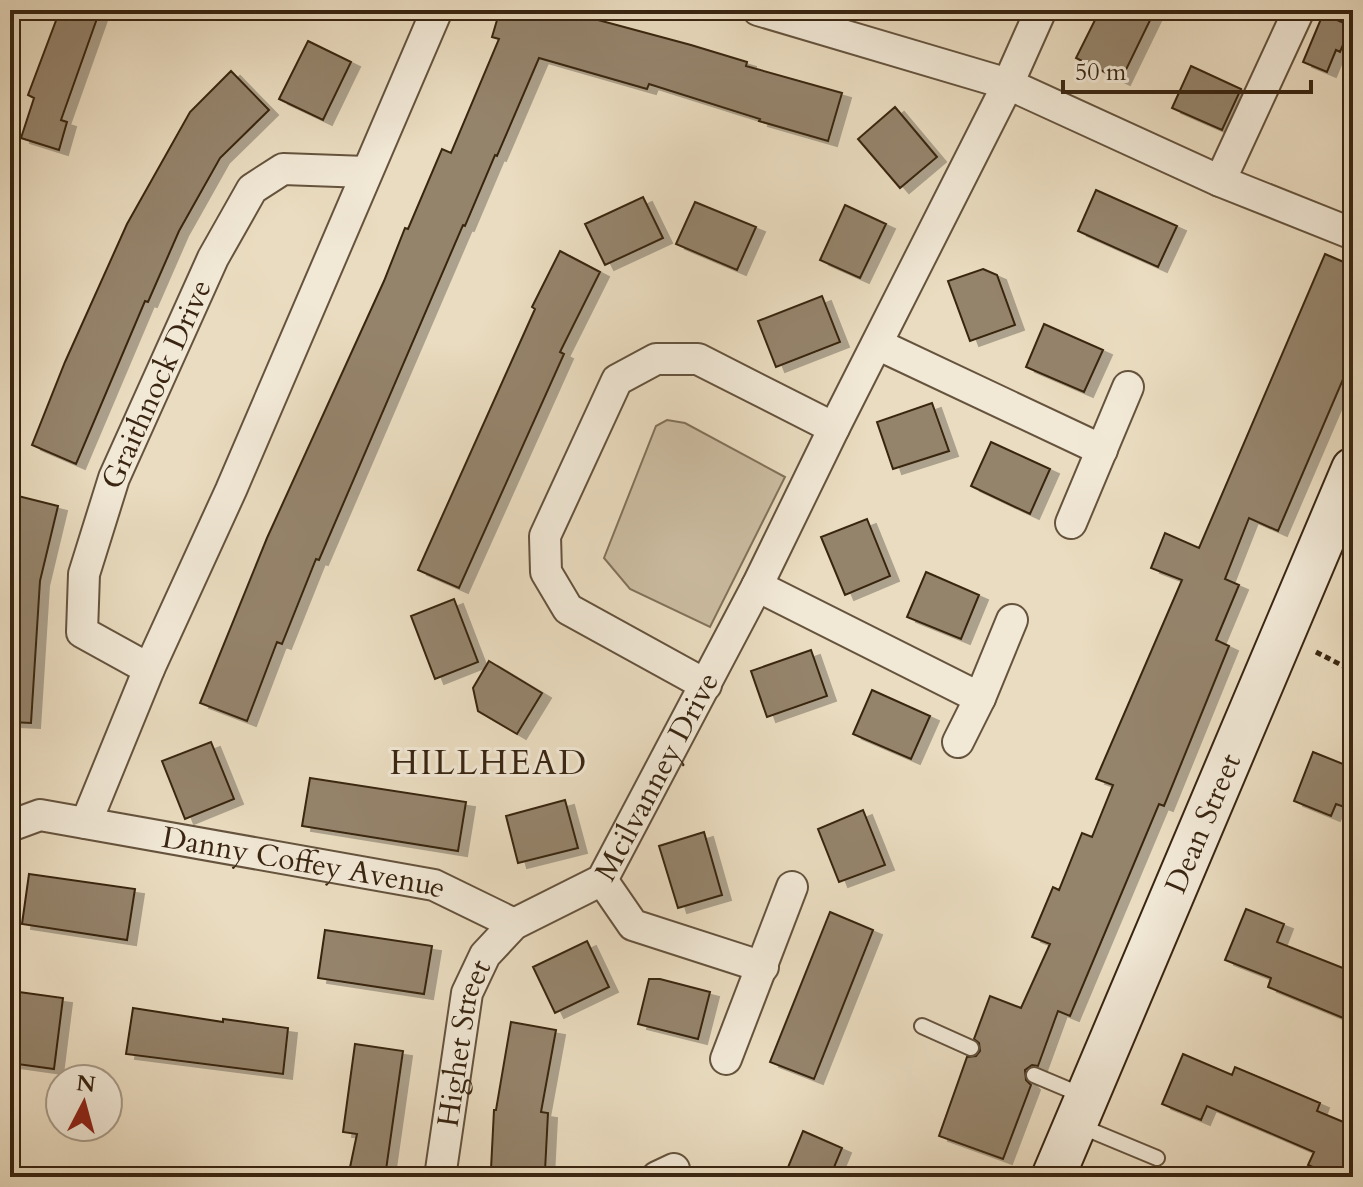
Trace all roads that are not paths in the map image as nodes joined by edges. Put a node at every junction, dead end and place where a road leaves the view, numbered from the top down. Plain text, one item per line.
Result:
1 (437, 10) edge
2 (758, 10) edge
3 (1041, 10) edge
4 (1299, 10) edge
5 (1008, 84) junction
6 (366, 172) junction
7 (1220, 181) junction
8 (1353, 234) edge
9 (877, 344) junction
10 (1128, 387) dead end
11 (834, 428) junction
12 (1102, 450) junction
13 (1353, 469) edge
14 (1071, 523) dead end
15 (757, 586) junction
16 (1012, 620) dead end
17 (149, 669) junction
18 (706, 685) junction
19 (980, 698) junction
20 (958, 742) dead end
21 (86, 823) junction
22 (10, 826) edge
23 (602, 880) junction
24 (792, 887) dead end
25 (514, 924) junction
26 (763, 967) junction
27 (922, 1026) dead end
28 (971, 1048) dead end
29 (726, 1059) dead end
30 (1034, 1075) dead end
31 (1082, 1111) junction
32 (1157, 1158) dead end
33 (440, 1177) edge
34 (1053, 1177) edge

1 - 6 street
2 - 5 street
3 - 5 street, Mcilvanney Drive
4 - 7 street
5 - 7 street
5 - 9 street, Mcilvanney Drive
6 - 17 street
6 - 17 street, Graithnock Drive
7 - 8 street
9 - 11 street, Mcilvanney Drive
9 - 12 street
10 - 12 street
11 - 15 street, Mcilvanney Drive
11 - 18 street
12 - 14 street
13 - 31 main road, Dean Street
15 - 18 street, Mcilvanney Drive
15 - 19 street
16 - 19 street
17 - 21 street
18 - 23 street, Mcilvanney Drive
19 - 20 street
21 - 22 street, Danny Coffey Avenue
21 - 25 street, Danny Coffey Avenue
23 - 25 street, Mcilvanney Drive
23 - 26 street
24 - 26 street
25 - 33 street, Highet Street
26 - 29 street
27 - 28 lane
30 - 31 lane
31 - 32 lane
31 - 34 main road, Dean Street

